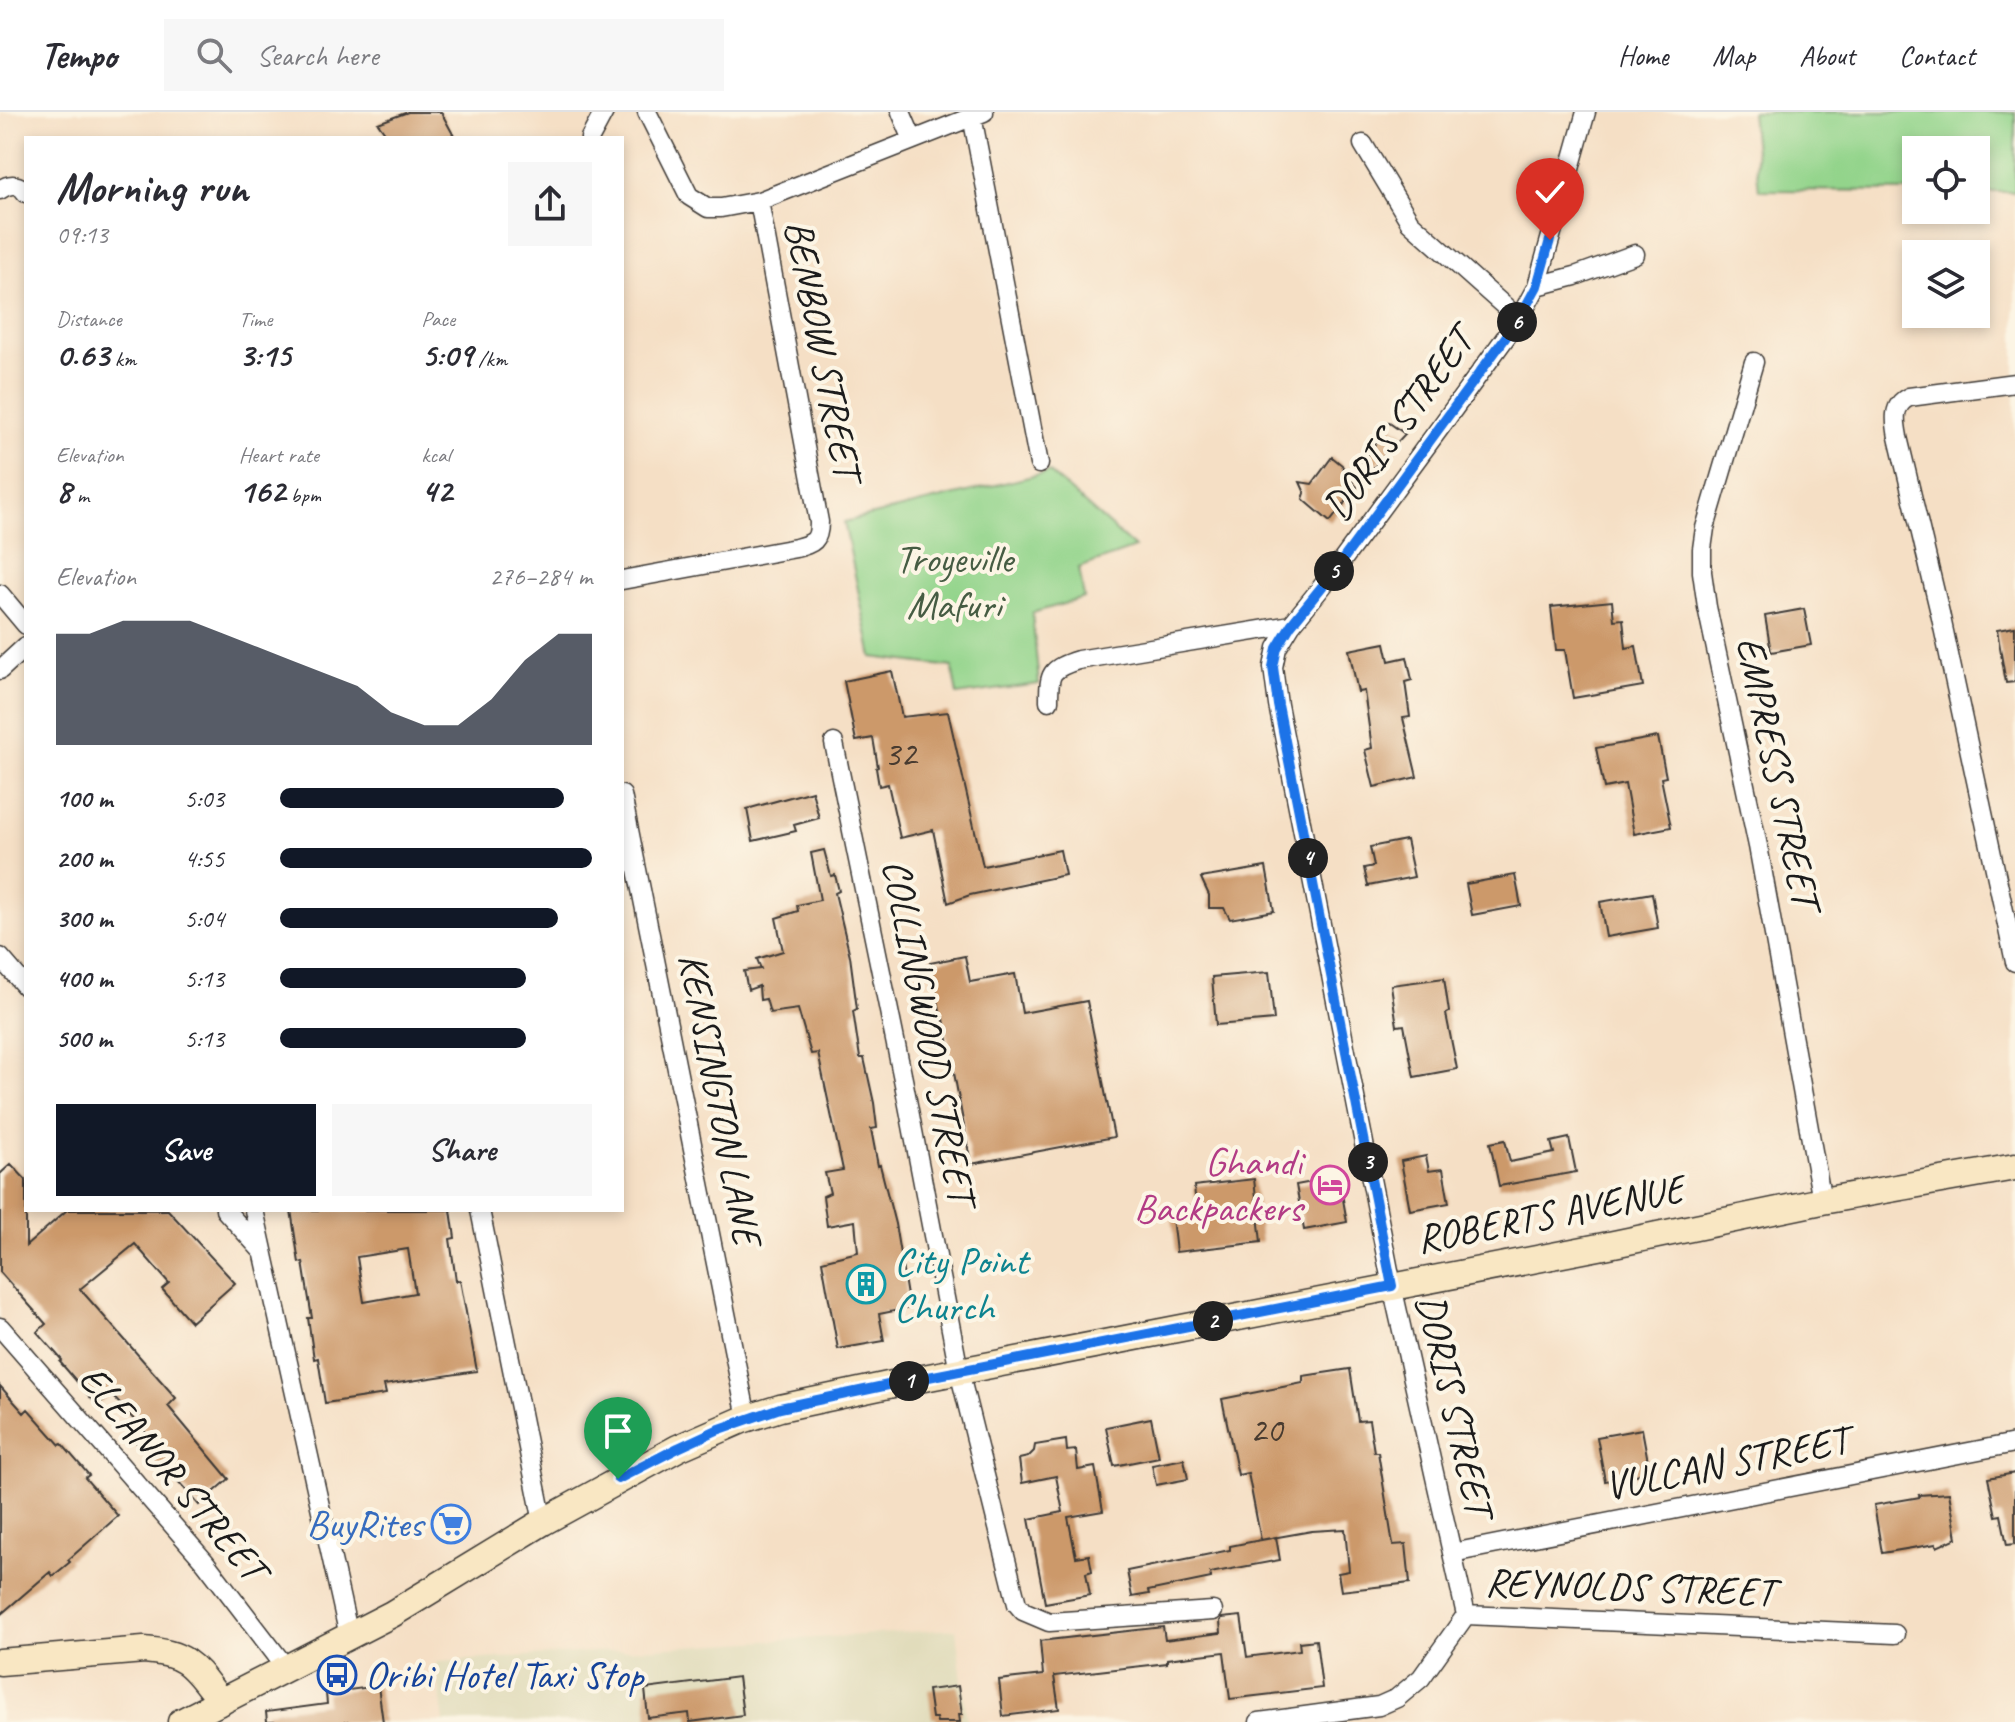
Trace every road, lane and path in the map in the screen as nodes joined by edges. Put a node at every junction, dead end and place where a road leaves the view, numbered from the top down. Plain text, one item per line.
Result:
1 (604, 112) edge
2 (647, 112) edge
3 (901, 112) edge
4 (1586, 112) edge
5 (978, 114) edge
6 (591, 136) edge
7 (913, 140) junction
8 (1363, 144) dead end
9 (0, 190) edge
10 (24, 191) edge
11 (759, 201) junction
12 (1635, 254) dead end
13 (1537, 286) junction
14 (1519, 319) junction
15 (1754, 362) dead end
16 (2015, 383) edge
17 (1039, 464) dead end
18 (624, 580) edge
19 (0, 594) edge
20 (24, 623) edge
21 (1291, 625) junction
22 (24, 648) edge
23 (0, 670) edge
24 (1049, 701) dead end
25 (834, 743) dead end
26 (624, 805) edge
27 (0, 957) edge
28 (2015, 962) edge
29 (24, 985) edge
30 (2015, 1167) edge
31 (1822, 1201) junction
32 (227, 1212) edge
33 (254, 1212) edge
34 (480, 1212) edge
35 (263, 1253) junction
36 (1392, 1286) junction
37 (0, 1327) edge
38 (959, 1371) junction
39 (747, 1418) junction
40 (2015, 1443) edge
41 (543, 1522) junction
42 (1452, 1553) junction
43 (1213, 1611) dead end
44 (1466, 1615) junction
45 (1895, 1634) dead end
46 (349, 1636) junction
47 (0, 1662) edge
48 (287, 1669) junction
49 (221, 1702) junction
50 (181, 1722) edge
51 (1259, 1722) edge

1 - 6 street
2 - 11 street, BENBOW STREET
3 - 7 street
4 - 13 street, DORIS STREET
5 - 7 street
5 - 17 street
7 - 11 street
8 - 14 street
9 - 10 street
11 - 18 street, BENBOW STREET
12 - 13 street
13 - 14 street, DORIS STREET
14 - 21 street, DORIS STREET
15 - 31 street, EMPRESS STREET
16 - 28 street
19 - 20 street
21 - 24 street
21 - 36 street, DORIS STREET
22 - 23 street
25 - 38 street, COLLINGWOOD STREET
26 - 39 street, KENSINGTON LANE
27 - 29 street
30 - 31 main road, ROBERTS AVENUE
31 - 36 main road, ROBERTS AVENUE
32 - 35 street
33 - 35 street
34 - 41 street
35 - 46 street
36 - 38 main road, ROBERTS AVENUE
36 - 42 street, DORIS STREET
37 - 48 street, ELEANOR STREET
38 - 39 main road, ROBERTS AVENUE
38 - 43 street, COLLINGWOOD STREET
39 - 41 main road, ROBERTS AVENUE
40 - 42 street, VULCAN STREET
41 - 46 main road, ROBERTS AVENUE
42 - 44 street, DORIS STREET
44 - 45 street, REYNOLDS STREET
44 - 51 street, REYNOLDS STREET
46 - 48 main road, ROBERTS AVENUE
47 - 49 main road
48 - 49 main road, ROBERTS AVENUE
49 - 50 main road, ROBERTS AVENUE

